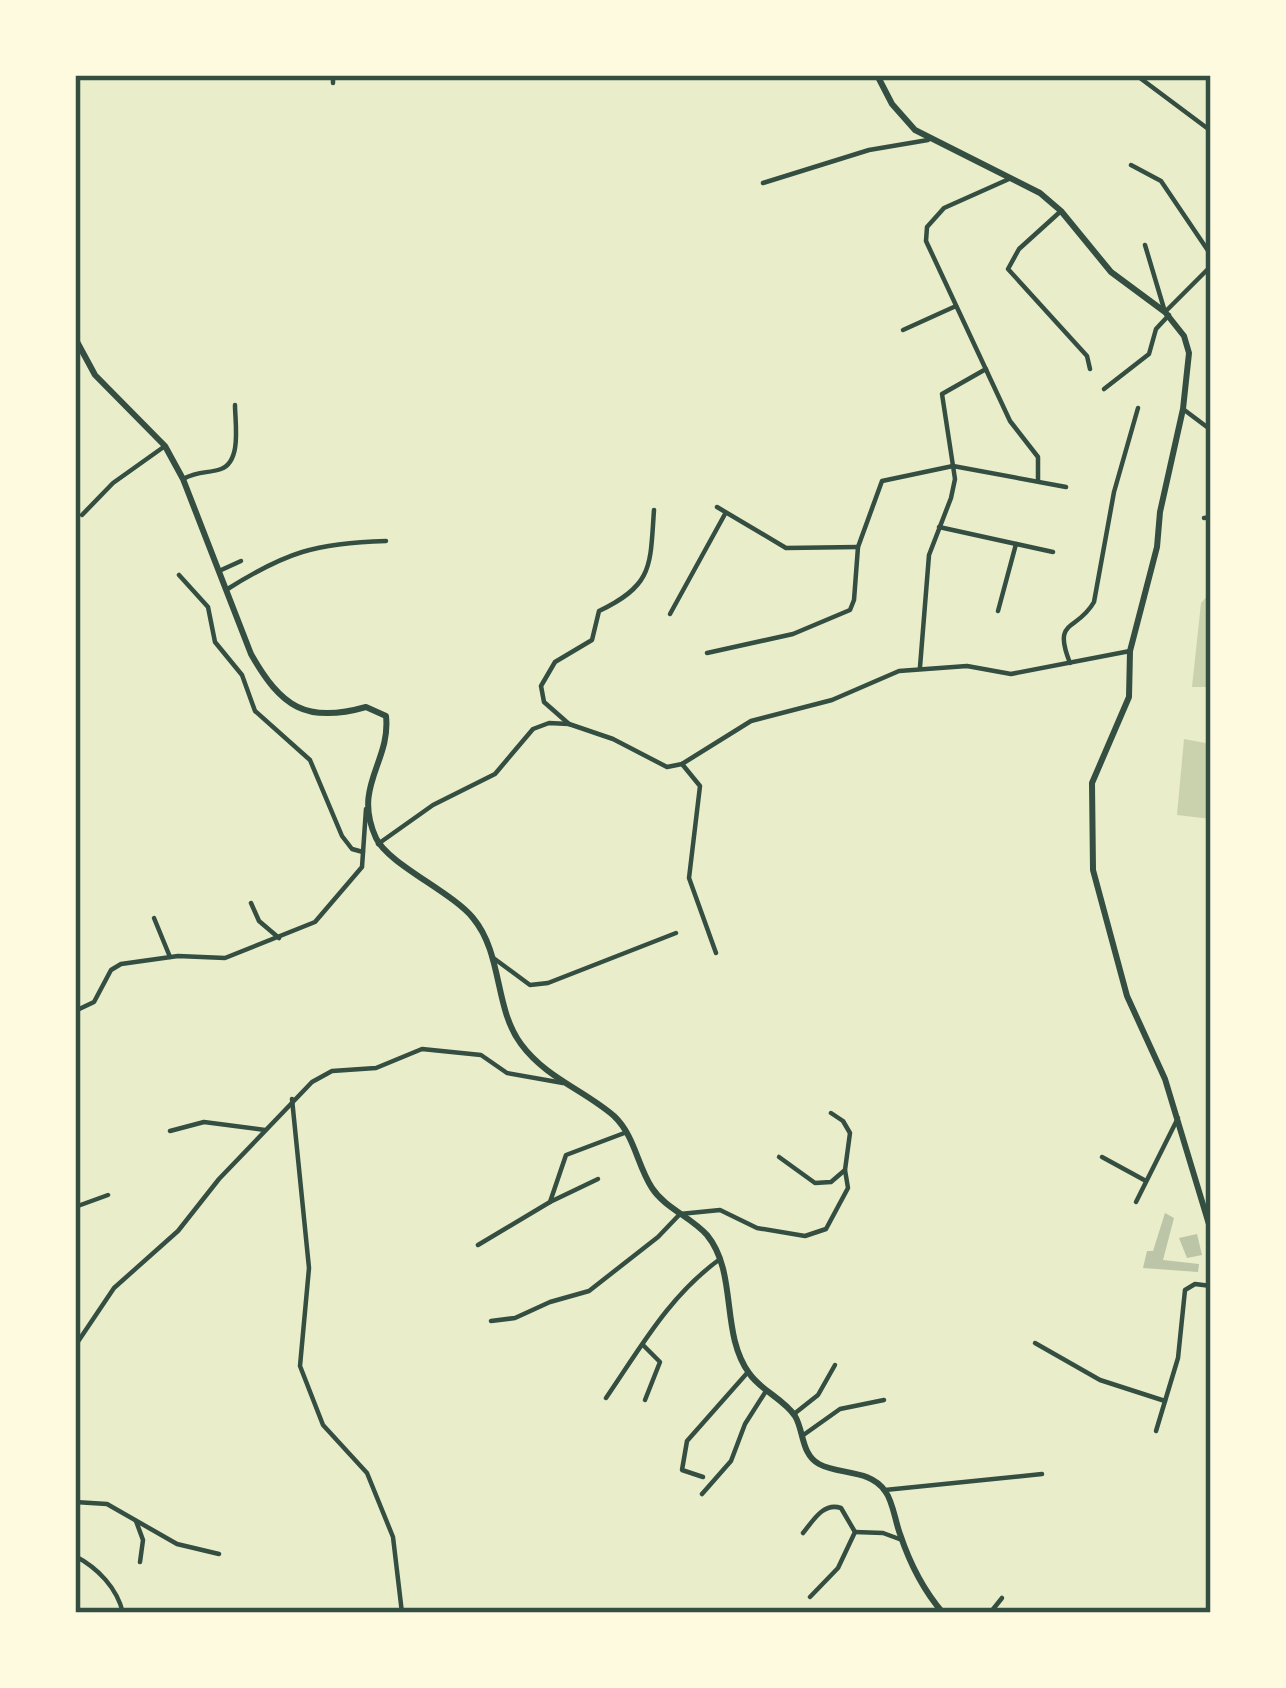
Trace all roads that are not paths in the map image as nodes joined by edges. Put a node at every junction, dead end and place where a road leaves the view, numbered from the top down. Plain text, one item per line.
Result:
1 (878, 75) edge
2 (1136, 75) edge
3 (1211, 131) edge
4 (928, 140) junction
5 (1131, 165) dead end
6 (1005, 177) junction
7 (764, 183) dead end
8 (1061, 211) junction
9 (1145, 244) dead end
10 (1211, 255) edge
11 (1211, 266) edge
12 (956, 306) junction
13 (1167, 313) junction
14 (903, 330) dead end
15 (75, 338) edge
16 (986, 369) junction
17 (1090, 369) dead end
18 (1104, 389) dead end
19 (235, 406) dead end
20 (1138, 408) dead end
21 (1183, 410) junction
22 (1211, 430) edge
23 (165, 446) junction
24 (952, 466) junction
25 (183, 479) junction
26 (1038, 480) junction
27 (1066, 487) dead end
28 (717, 507) dead end
29 (654, 510) dead end
30 (726, 512) junction
31 (82, 515) dead end
32 (939, 527) junction
33 (386, 541) dead end
34 (1016, 544) junction
35 (858, 547) junction
36 (1053, 552) dead end
37 (241, 561) dead end
38 (219, 571) junction
39 (179, 575) dead end
40 (226, 590) junction
41 (998, 610) dead end
42 (670, 614) dead end
43 (1130, 651) junction
44 (707, 653) dead end
45 (1070, 663) junction
46 (920, 669) junction
47 (569, 724) junction
48 (682, 764) junction
49 (366, 809) junction
50 (378, 844) junction
51 (363, 852) junction
52 (251, 903) dead end
53 (154, 918) dead end
54 (676, 932) dead end
55 (279, 938) junction
56 (716, 953) dead end
57 (170, 957) junction
58 (492, 957) junction
59 (75, 1011) edge
60 (563, 1083) junction
61 (292, 1100) junction
62 (831, 1113) dead end
63 (1178, 1118) junction
64 (267, 1130) junction
65 (176, 1132) dead end
66 (627, 1132) junction
67 (778, 1157) dead end
68 (1102, 1157) dead end
69 (845, 1171) junction
70 (598, 1179) dead end
71 (1146, 1181) junction
72 (108, 1195) dead end
73 (550, 1202) junction
74 (1136, 1202) dead end
75 (75, 1207) edge
76 (680, 1214) junction
77 (1211, 1231) edge
78 (478, 1245) dead end
79 (720, 1259) junction
80 (1211, 1286) edge
81 (491, 1321) dead end
82 (1035, 1342) dead end
83 (643, 1345) junction
84 (75, 1346) edge
85 (835, 1365) dead end
86 (748, 1372) junction
87 (766, 1391) junction
88 (606, 1398) dead end
89 (645, 1400) dead end
90 (884, 1400) dead end
91 (1166, 1401) junction
92 (794, 1414) junction
93 (1156, 1431) dead end
94 (802, 1436) junction
95 (1042, 1474) dead end
96 (703, 1478) dead end
97 (885, 1490) junction
98 (702, 1494) dead end
99 (75, 1502) edge
100 (136, 1521) junction
101 (855, 1532) junction
102 (803, 1533) dead end
103 (902, 1540) junction
104 (219, 1554) dead end
105 (75, 1556) edge
106 (140, 1562) dead end
107 (810, 1597) dead end
108 (1002, 1598) dead end
109 (123, 1613) edge
110 (402, 1613) edge
111 (943, 1613) edge
112 (990, 1613) edge

1 - 4 street
2 - 3 street
4 - 6 street
4 - 7 street
5 - 10 street
6 - 8 street
6 - 12 street
8 - 13 street
8 - 17 street
9 - 13 street
11 - 13 street
12 - 14 street
12 - 16 street
13 - 18 street
13 - 21 street
15 - 23 street
16 - 24 street
16 - 26 street
19 - 25 street
20 - 45 street
21 - 22 street
21 - 43 street
23 - 25 street
23 - 31 street
24 - 26 street
24 - 32 street
24 - 35 street
25 - 38 street
26 - 27 street
28 - 30 street
29 - 47 street
30 - 35 street
30 - 42 street
32 - 34 street
32 - 46 street
33 - 40 street
34 - 36 street
34 - 41 street
35 - 44 street
37 - 38 street
38 - 40 street
39 - 51 street
40 - 49 street
43 - 45 street
43 - 63 street
45 - 46 street
46 - 48 street
47 - 48 street
47 - 50 street
48 - 56 street
49 - 50 street
49 - 51 street
50 - 58 street
51 - 55 street
52 - 55 street
53 - 57 street
54 - 58 street
55 - 57 street
57 - 59 street
58 - 60 street
60 - 61 street
60 - 66 street
61 - 64 street
61 - 110 street
62 - 69 street
63 - 71 street
63 - 77 street
64 - 65 street
64 - 84 street
66 - 73 street
66 - 76 street
67 - 69 street
68 - 71 street
69 - 76 street
70 - 73 street
71 - 74 street
72 - 75 street
73 - 78 street
76 - 79 street
76 - 81 street
79 - 83 street
79 - 86 street
80 - 91 street
82 - 91 street
83 - 88 street
83 - 89 street
85 - 92 street
86 - 87 street
86 - 96 street
87 - 92 street
87 - 98 street
90 - 94 street
91 - 93 street
92 - 94 street
94 - 97 street
95 - 97 street
97 - 103 street
99 - 100 street
100 - 104 street
100 - 106 street
101 - 102 street
101 - 103 street
101 - 107 street
103 - 111 street
105 - 109 street
108 - 112 street

